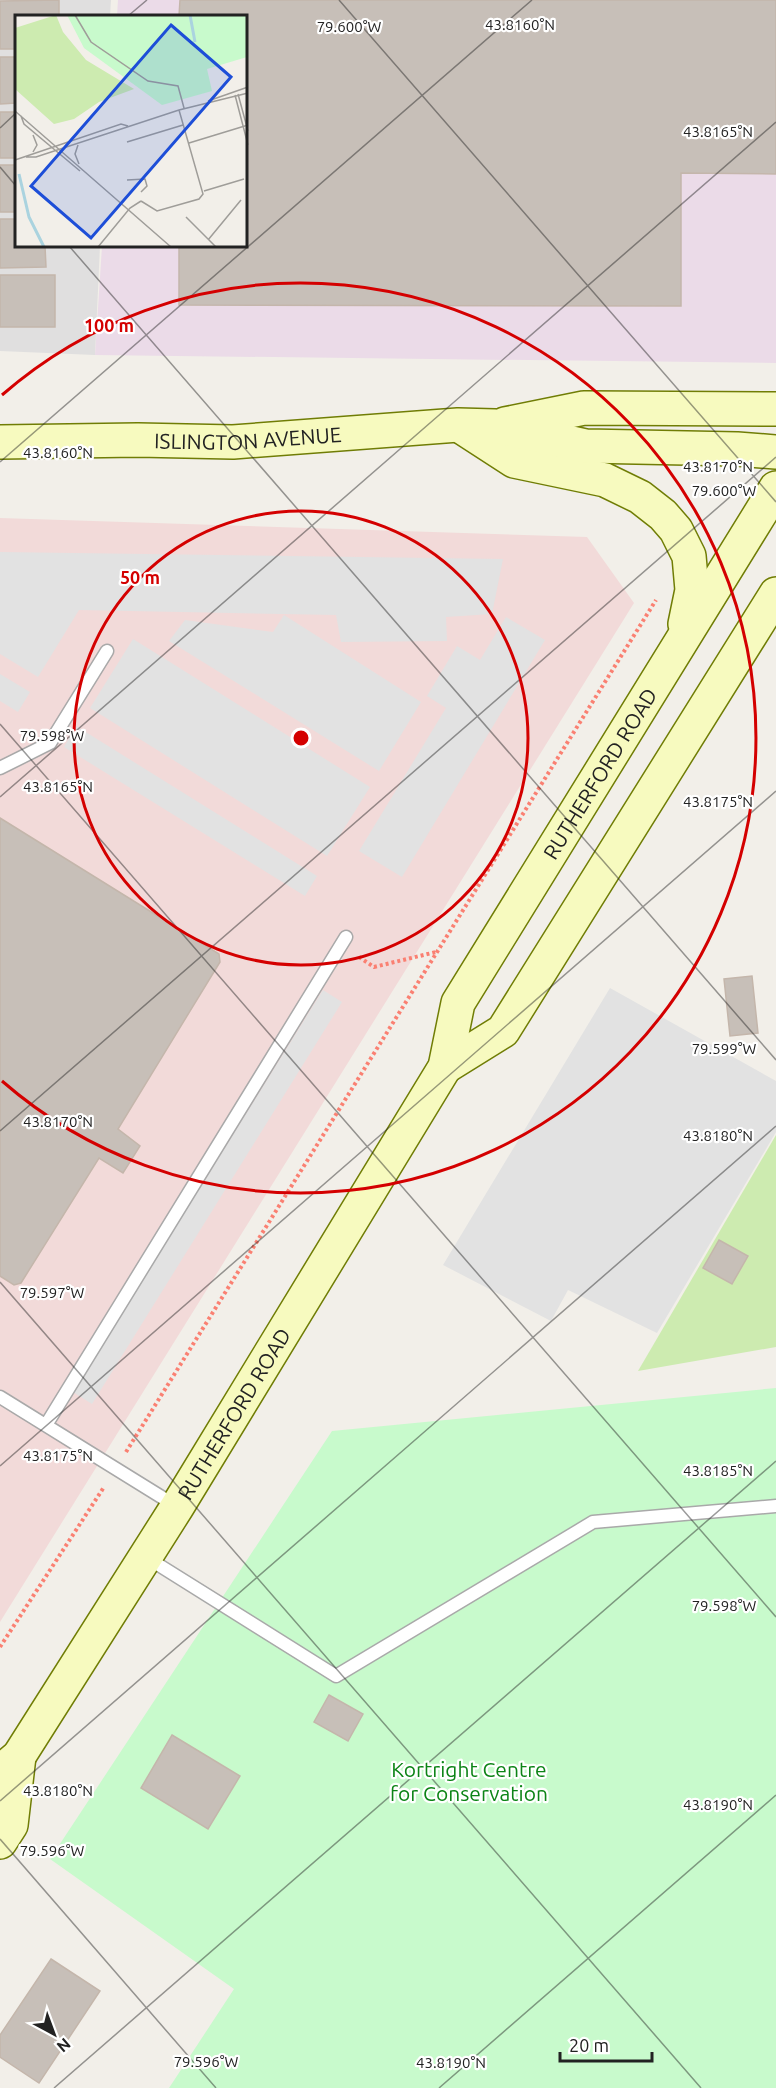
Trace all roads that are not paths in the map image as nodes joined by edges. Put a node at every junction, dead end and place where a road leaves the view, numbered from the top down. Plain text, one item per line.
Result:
1 (776, 408) edge
2 (458, 425) junction
3 (495, 426) junction
4 (0, 442) edge
5 (776, 452) edge
6 (776, 488) edge
7 (776, 594) edge
8 (681, 644) junction
9 (107, 651) dead end
10 (0, 768) edge
11 (343, 941) road end
12 (446, 1067) junction
13 (0, 1397) edge
14 (46, 1425) junction
15 (776, 1506) edge
16 (177, 1507) junction
17 (145, 1557) junction
18 (9, 1764) edge
19 (0, 1842) edge

1 - 3 main road, ISLINGTON AVENUE
2 - 3 main road, ISLINGTON AVENUE
2 - 4 main road, ISLINGTON AVENUE
2 - 8 main road
3 - 5 main road, ISLINGTON AVENUE
6 - 8 main road, RUTHERFORD ROAD
7 - 12 main road, RUTHERFORD ROAD
8 - 12 main road, RUTHERFORD ROAD
9 - 10 lane
11 - 14 lane
12 - 16 main road, RUTHERFORD ROAD
13 - 14 lane
14 - 16 lane
15 - 17 lane
16 - 17 main road, RUTHERFORD ROAD
17 - 18 main road, RUTHERFORD ROAD
18 - 19 main road, RUTHERFORD ROAD

